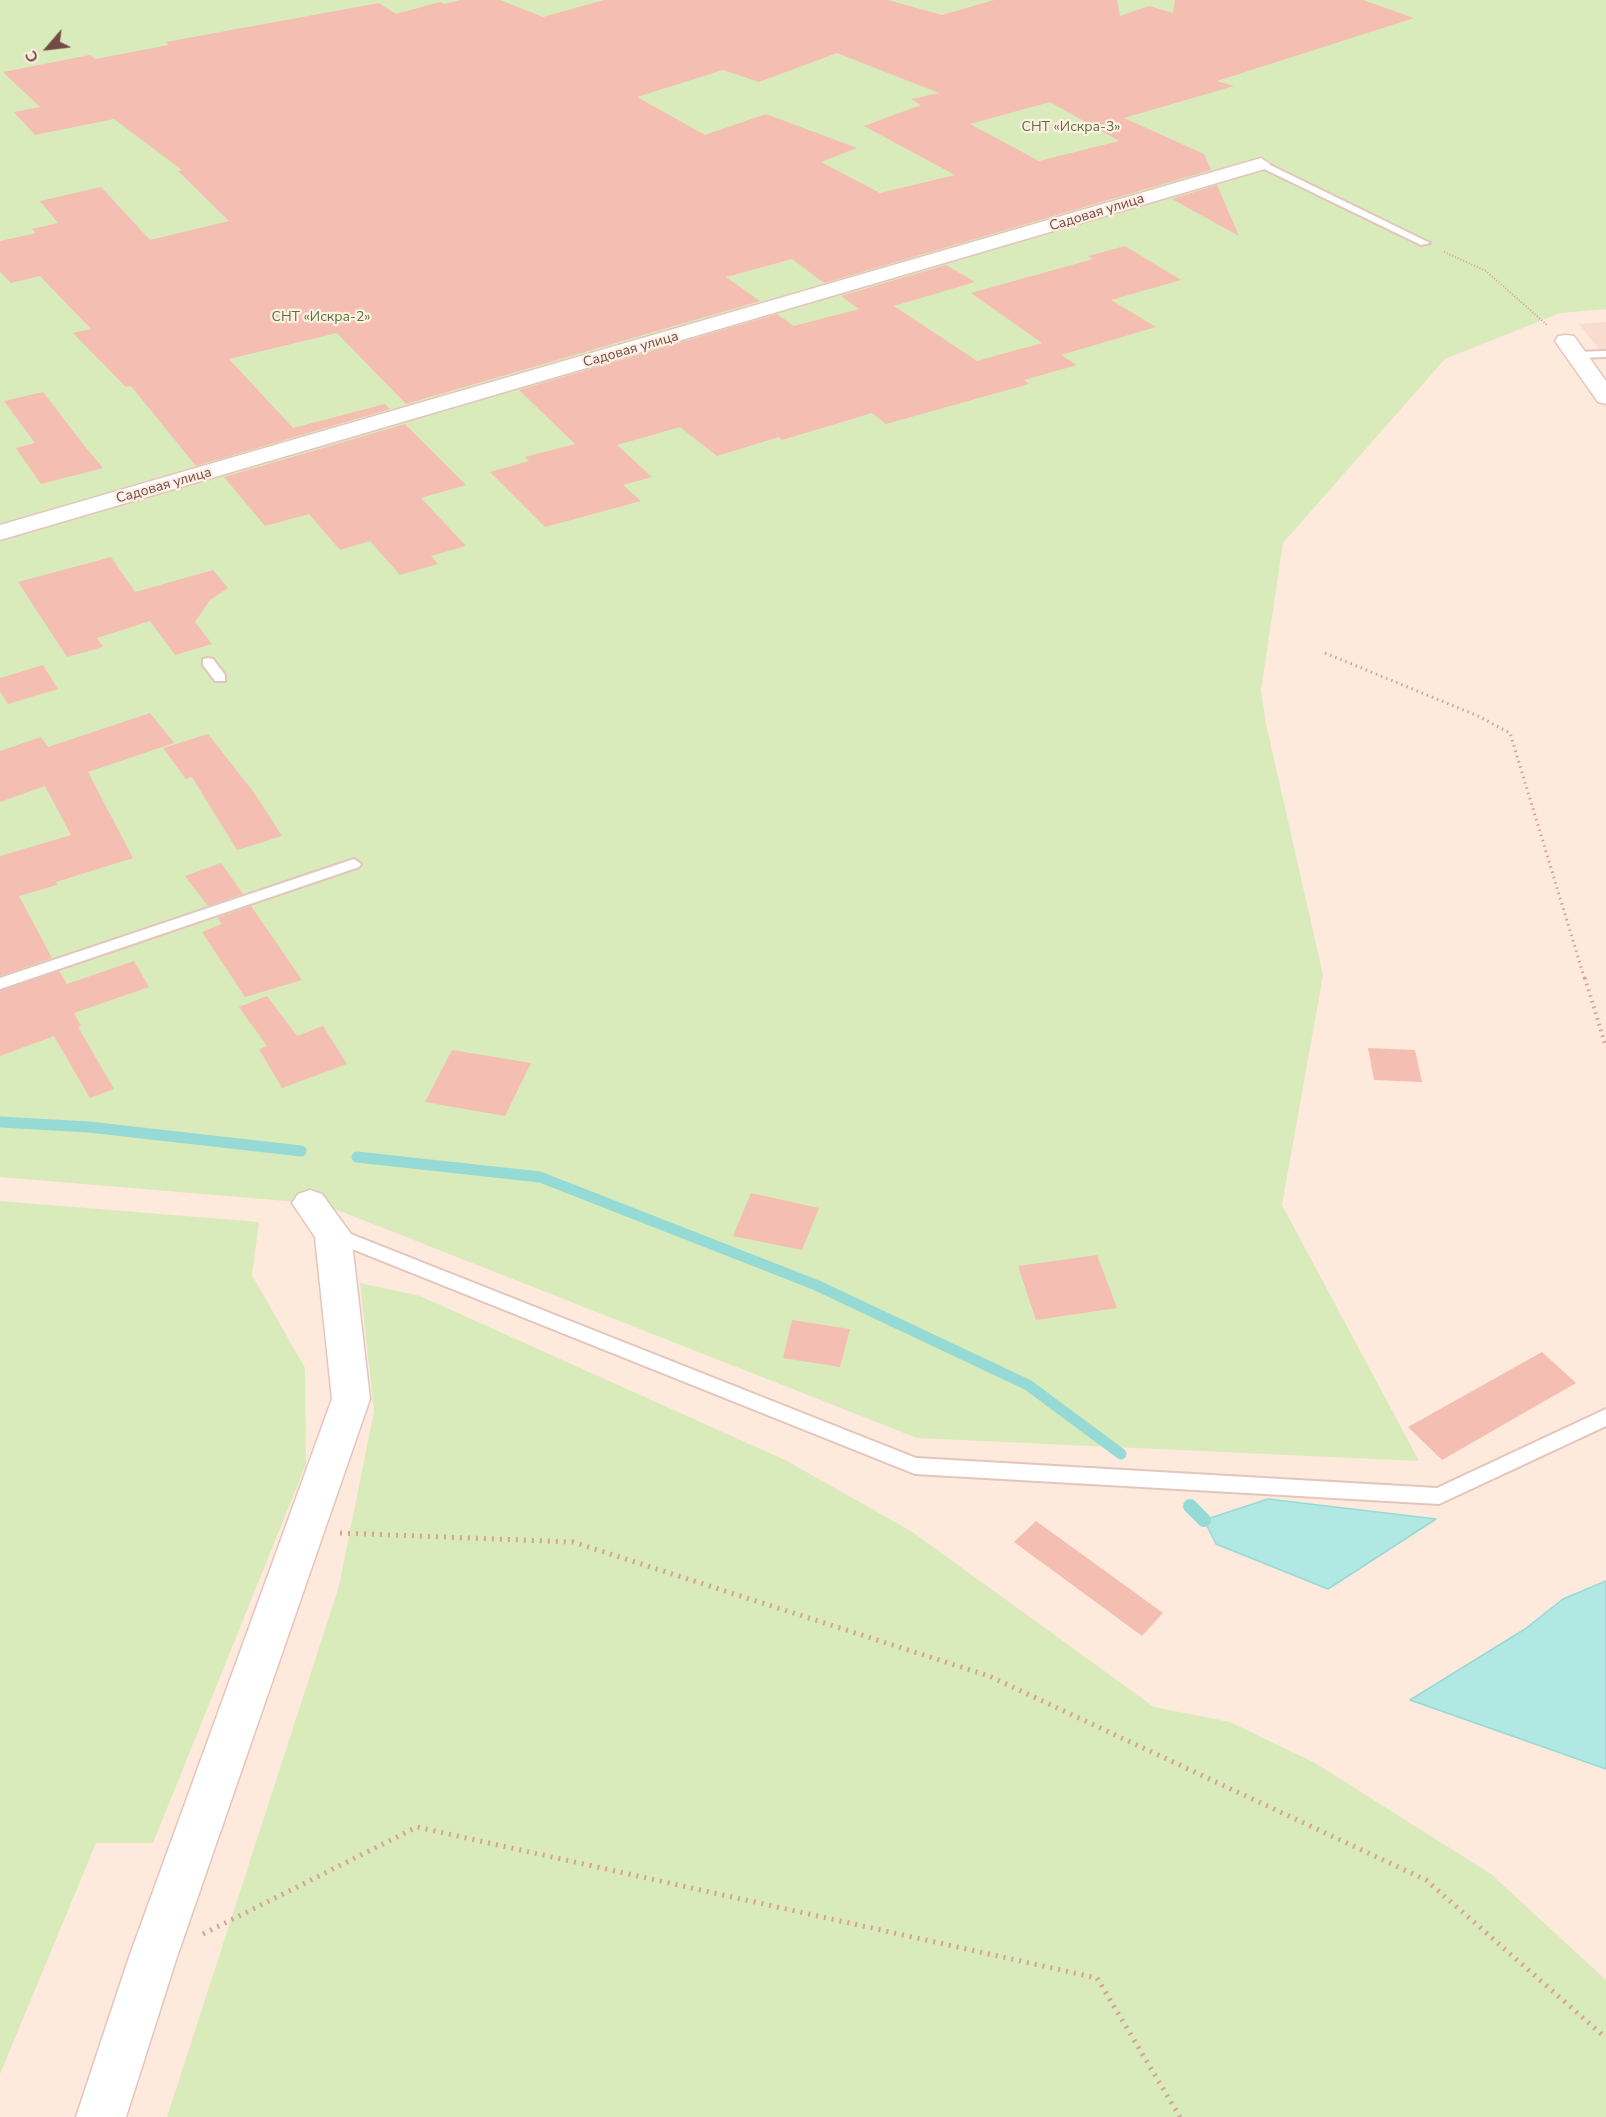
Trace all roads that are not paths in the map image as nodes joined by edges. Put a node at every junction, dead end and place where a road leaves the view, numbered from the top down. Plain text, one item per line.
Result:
1 (1261, 164) joint
2 (1425, 243) road end
3 (1571, 348) joint
4 (1606, 354) edge
5 (1606, 397) edge
6 (0, 533) edge
7 (208, 662) dead end
8 (220, 678) dead end
9 (354, 864) dead end
10 (0, 984) edge
11 (322, 1219) joint
12 (1606, 1417) edge
13 (101, 2117) edge

1 - 2 lane
1 - 6 street, Садовая улица
3 - 4 lane
3 - 5 street
7 - 8 lane
9 - 10 lane
11 - 12 lane
11 - 13 street

